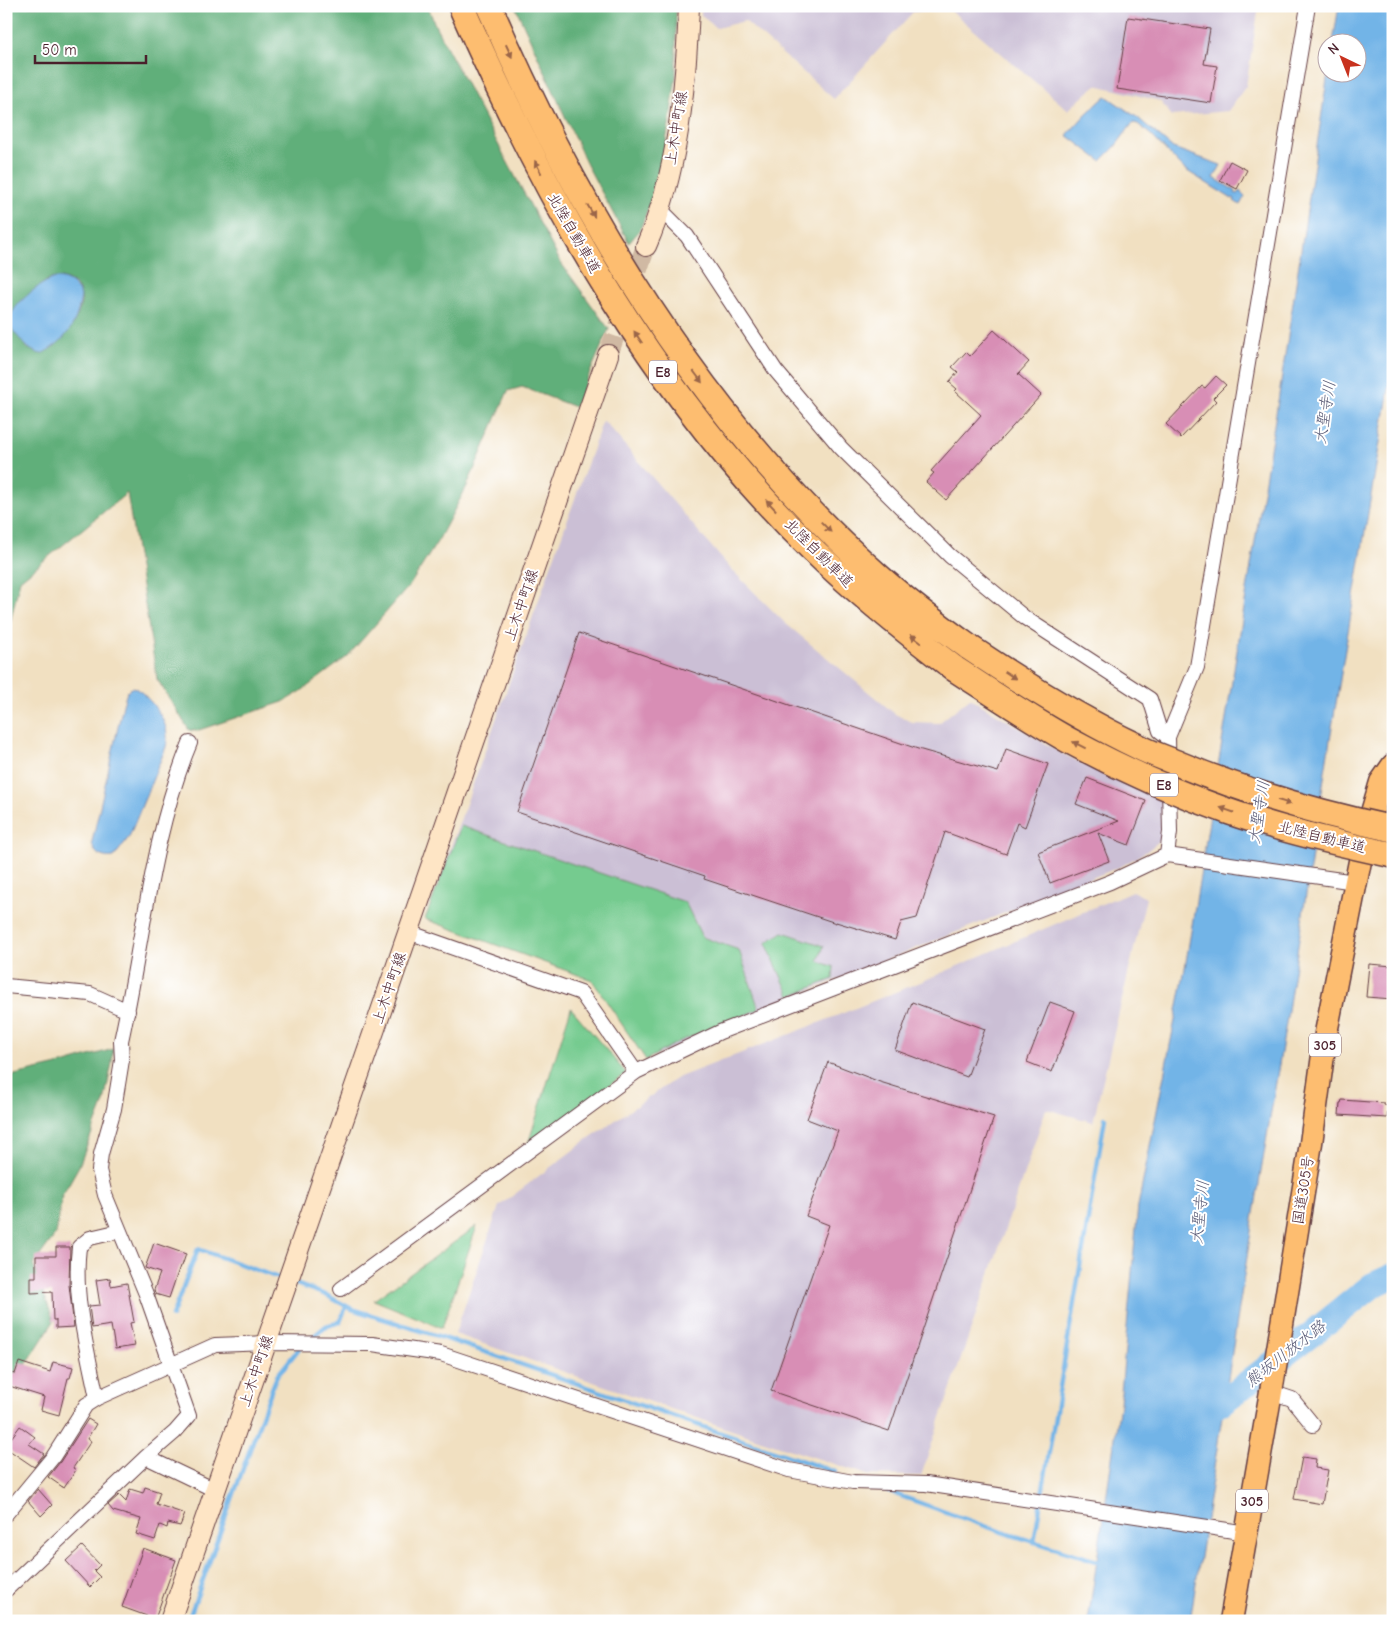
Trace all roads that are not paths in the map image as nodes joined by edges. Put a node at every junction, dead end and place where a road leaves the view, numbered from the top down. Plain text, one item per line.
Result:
1 (461, 6) edge
2 (489, 6) edge
3 (689, 6) edge
4 (1308, 6) edge
5 (660, 210) junction
6 (646, 246) tunnel mouth
7 (608, 355) tunnel mouth
8 (1168, 737) junction
9 (190, 743) dead end
10 (1393, 765) edge
11 (1393, 829) edge
12 (1393, 855) edge
13 (1167, 856) junction
14 (1348, 880) junction
15 (408, 932) junction
16 (6, 986) edge
17 (128, 1011) junction
18 (636, 1072) junction
19 (120, 1231) junction
20 (341, 1289) dead end
21 (266, 1343) junction
22 (172, 1365) junction
23 (1272, 1386) junction
24 (97, 1398) junction
25 (1314, 1425) dead end
26 (146, 1457) junction
27 (215, 1490) junction
28 (6, 1514) edge
29 (1247, 1533) junction
30 (6, 1590) edge
31 (170, 1621) edge
32 (1231, 1621) edge

12 -> 1 highway, 北陸自動車道 / E8, bridge
2 -> 11 highway, 北陸自動車道 / E8, bridge
3 - 5 main road, 上木中町線
4 - 8 street
5 - 6 main road, 上木中町線
5 - 8 street
7 - 15 main road, 上木中町線
8 - 13 street
9 - 17 street
10 - 14 highway, 国道305号 / 305
13 - 14 street
13 - 18 street
14 - 23 highway, 国道305号 / 305
15 - 18 street
15 - 21 main road, 上木中町線
16 - 17 street
17 - 19 street
18 - 20 street
19 - 22 street
19 - 24 street
21 - 22 street
21 - 27 main road, 上木中町線
21 - 29 street
22 - 24 street
22 - 26 street
23 - 25 street
23 - 29 highway, 国道305号 / 305
24 - 28 street
26 - 27 street
26 - 30 street
27 - 31 main road, 上木中町線
29 - 32 highway, 国道305号 / 305

